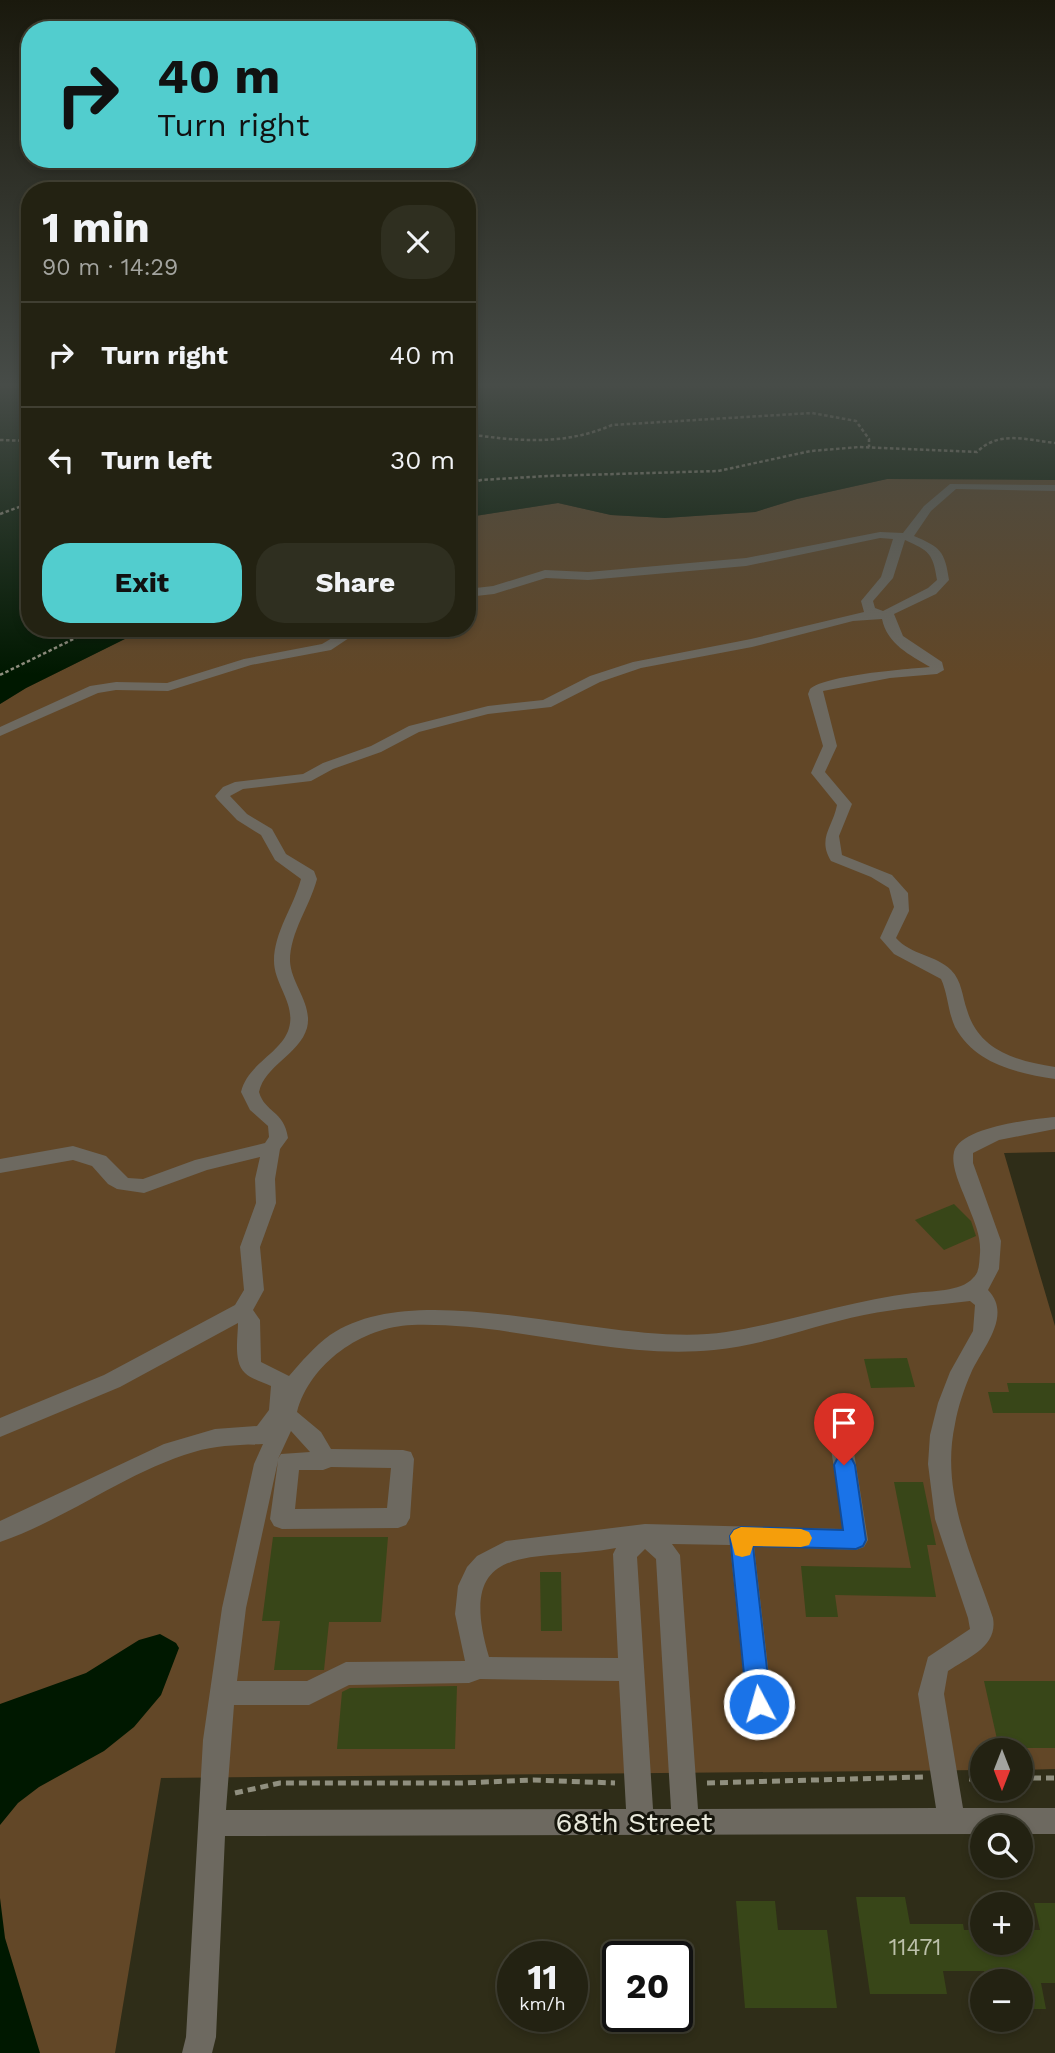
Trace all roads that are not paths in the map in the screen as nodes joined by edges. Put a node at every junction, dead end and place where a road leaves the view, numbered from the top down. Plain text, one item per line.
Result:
1 (1055, 488) edge
2 (904, 537) junction
3 (476, 592) edge
4 (882, 615) junction
5 (343, 637) edge
6 (0, 732) edge
7 (1055, 1073) edge
8 (1055, 1123) edge
9 (271, 1147) junction
10 (0, 1166) edge
11 (242, 1311) junction
12 (283, 1407) junction
13 (837, 1415) dead end
14 (0, 1428) edge
15 (267, 1441) junction
16 (323, 1458) junction
17 (0, 1532) edge
18 (645, 1534) junction
19 (741, 1536) junction
20 (480, 1668) junction
21 (631, 1670) junction
22 (222, 1693) junction
23 (762, 1727) dead end
24 (213, 1810) junction
25 (952, 1821) junction
26 (1055, 1821) edge
27 (640, 1822) junction
28 (685, 1822) junction
29 (197, 2053) edge

1 - 2 street
2 - 3 street
2 - 4 street
2 - 4 street
4 - 7 street
4 - 9 street
5 - 6 street
8 - 12 street
9 - 10 street
9 - 11 street
11 - 12 street
11 - 14 street
12 - 15 street
12 - 16 street
12 - 25 street
13 - 19 street
15 - 17 street
15 - 22 street
16 - 16 street
18 - 19 street
18 - 20 street
18 - 21 street
18 - 28 street
19 - 23 street
20 - 21 street
20 - 22 street
21 - 27 street
22 - 24 street
24 - 27 street, 68th Street
24 - 29 street
25 - 26 street, 68th Street
25 - 28 street, 68th Street
27 - 28 street, 68th Street

